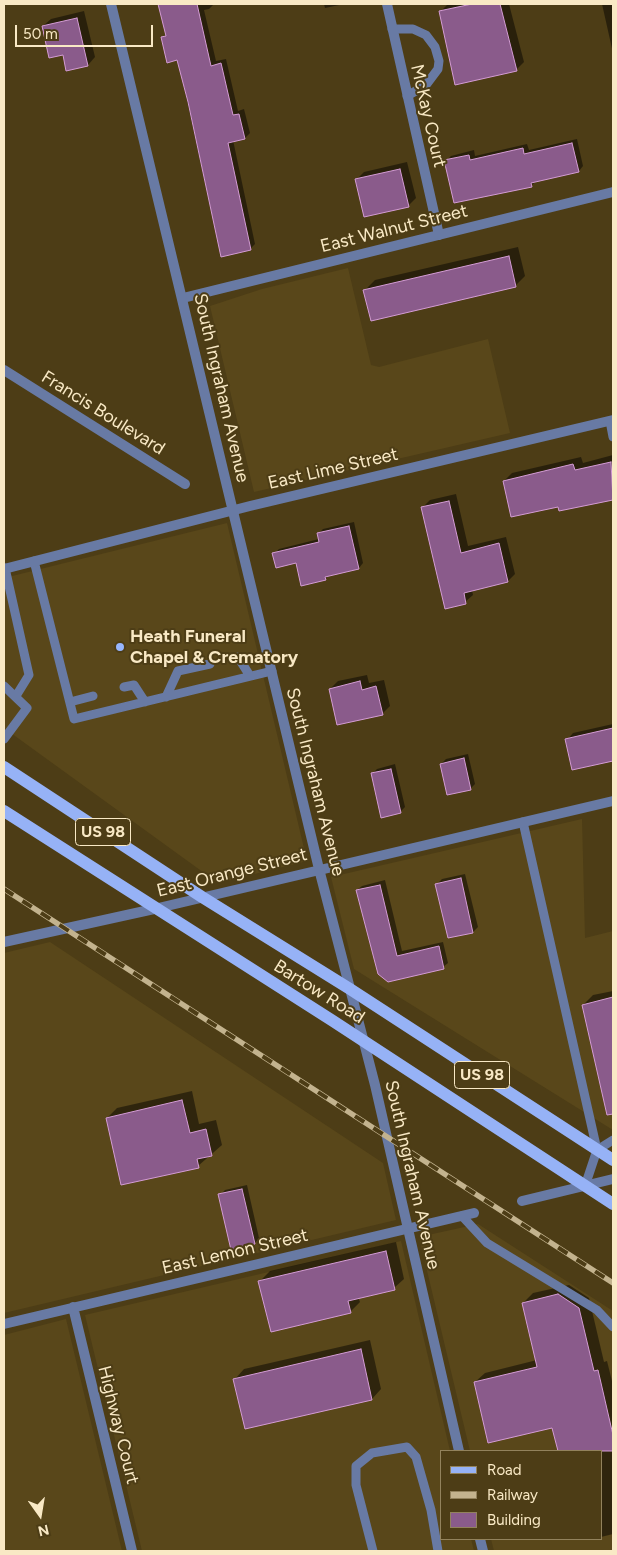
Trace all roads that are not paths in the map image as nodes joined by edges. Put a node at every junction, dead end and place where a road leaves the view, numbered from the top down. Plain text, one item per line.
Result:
1 (111, 4) edge
2 (387, 4) edge
3 (392, 29) junction
4 (407, 96) junction
5 (613, 192) edge
6 (439, 234) junction
7 (183, 298) junction
8 (4, 370) edge
9 (612, 420) edge
10 (613, 437) edge
11 (185, 484) dead end
12 (233, 510) junction
13 (34, 561) junction
14 (4, 569) edge
15 (234, 658) dead end
16 (210, 664) dead end
17 (272, 671) junction
18 (250, 676) junction
19 (4, 686) edge
20 (124, 687) dead end
21 (16, 696) junction
22 (94, 696) dead end
23 (166, 697) junction
24 (70, 702) junction
25 (145, 702) junction
26 (5, 736) edge
27 (4, 767) edge
28 (613, 801) edge
29 (4, 811) edge
30 (523, 822) junction
31 (319, 869) junction
32 (202, 897) junction
33 (154, 909) junction
34 (4, 942) edge
35 (350, 989) junction
36 (364, 1042) junction
37 (613, 1140) edge
38 (597, 1150) junction
39 (613, 1160) edge
40 (613, 1179) edge
41 (585, 1186) junction
42 (522, 1201) dead end
43 (613, 1204) edge
44 (474, 1213) dead end
45 (462, 1216) junction
46 (408, 1229) junction
47 (73, 1307) junction
48 (4, 1324) edge
49 (613, 1327) edge
50 (459, 1450) edge
51 (132, 1551) edge
52 (373, 1551) edge
53 (438, 1551) edge

1 - 7 street, South Ingraham Avenue
2 - 3 street, McKay Court
3 - 4 street, McKay Court
3 - 4 lane
4 - 6 street, McKay Court
5 - 6 street, East Walnut Street
6 - 7 street, East Walnut Street
7 - 12 street, South Ingraham Avenue
8 - 11 street, Francis Boulevard
9 - 10 lane
9 - 12 street, East Lime Street
12 - 13 street, East Lime Street
12 - 17 street, South Ingraham Avenue
13 - 14 street, East Lime Street
13 - 24 lane
14 - 21 lane
15 - 18 lane
16 - 23 lane
17 - 18 lane
17 - 31 street, South Ingraham Avenue
18 - 23 lane
19 - 21 lane
20 - 25 lane
21 - 26 lane
22 - 24 lane
23 - 25 lane
24 - 25 lane
27 - 32 main road, Bartow Road / US 98
28 - 30 street, East Orange Street
29 - 33 main road, Bartow Road / US 98
30 - 31 street, East Orange Street
30 - 38 lane
31 - 32 street, East Orange Street
31 - 35 street, South Ingraham Avenue
32 - 33 street, East Orange Street
32 - 35 main road, Bartow Road / US 98
33 - 34 street, East Orange Street
33 - 36 main road, Bartow Road / US 98
35 - 36 street, South Ingraham Avenue
35 - 38 main road, Bartow Road / US 98
36 - 41 main road, Bartow Road / US 98
36 - 46 street, South Ingraham Avenue
37 - 38 lane
38 - 39 main road, Bartow Road / US 98
38 - 41 lane
40 - 41 street
41 - 42 street
41 - 43 main road, Bartow Road / US 98
44 - 45 street, East Lemon Street
45 - 46 street, East Lemon Street
45 - 49 lane
46 - 47 street, East Lemon Street
46 - 50 street, South Ingraham Avenue
47 - 48 street, East Lemon Street
47 - 51 street, Highway Court
52 - 53 lane

